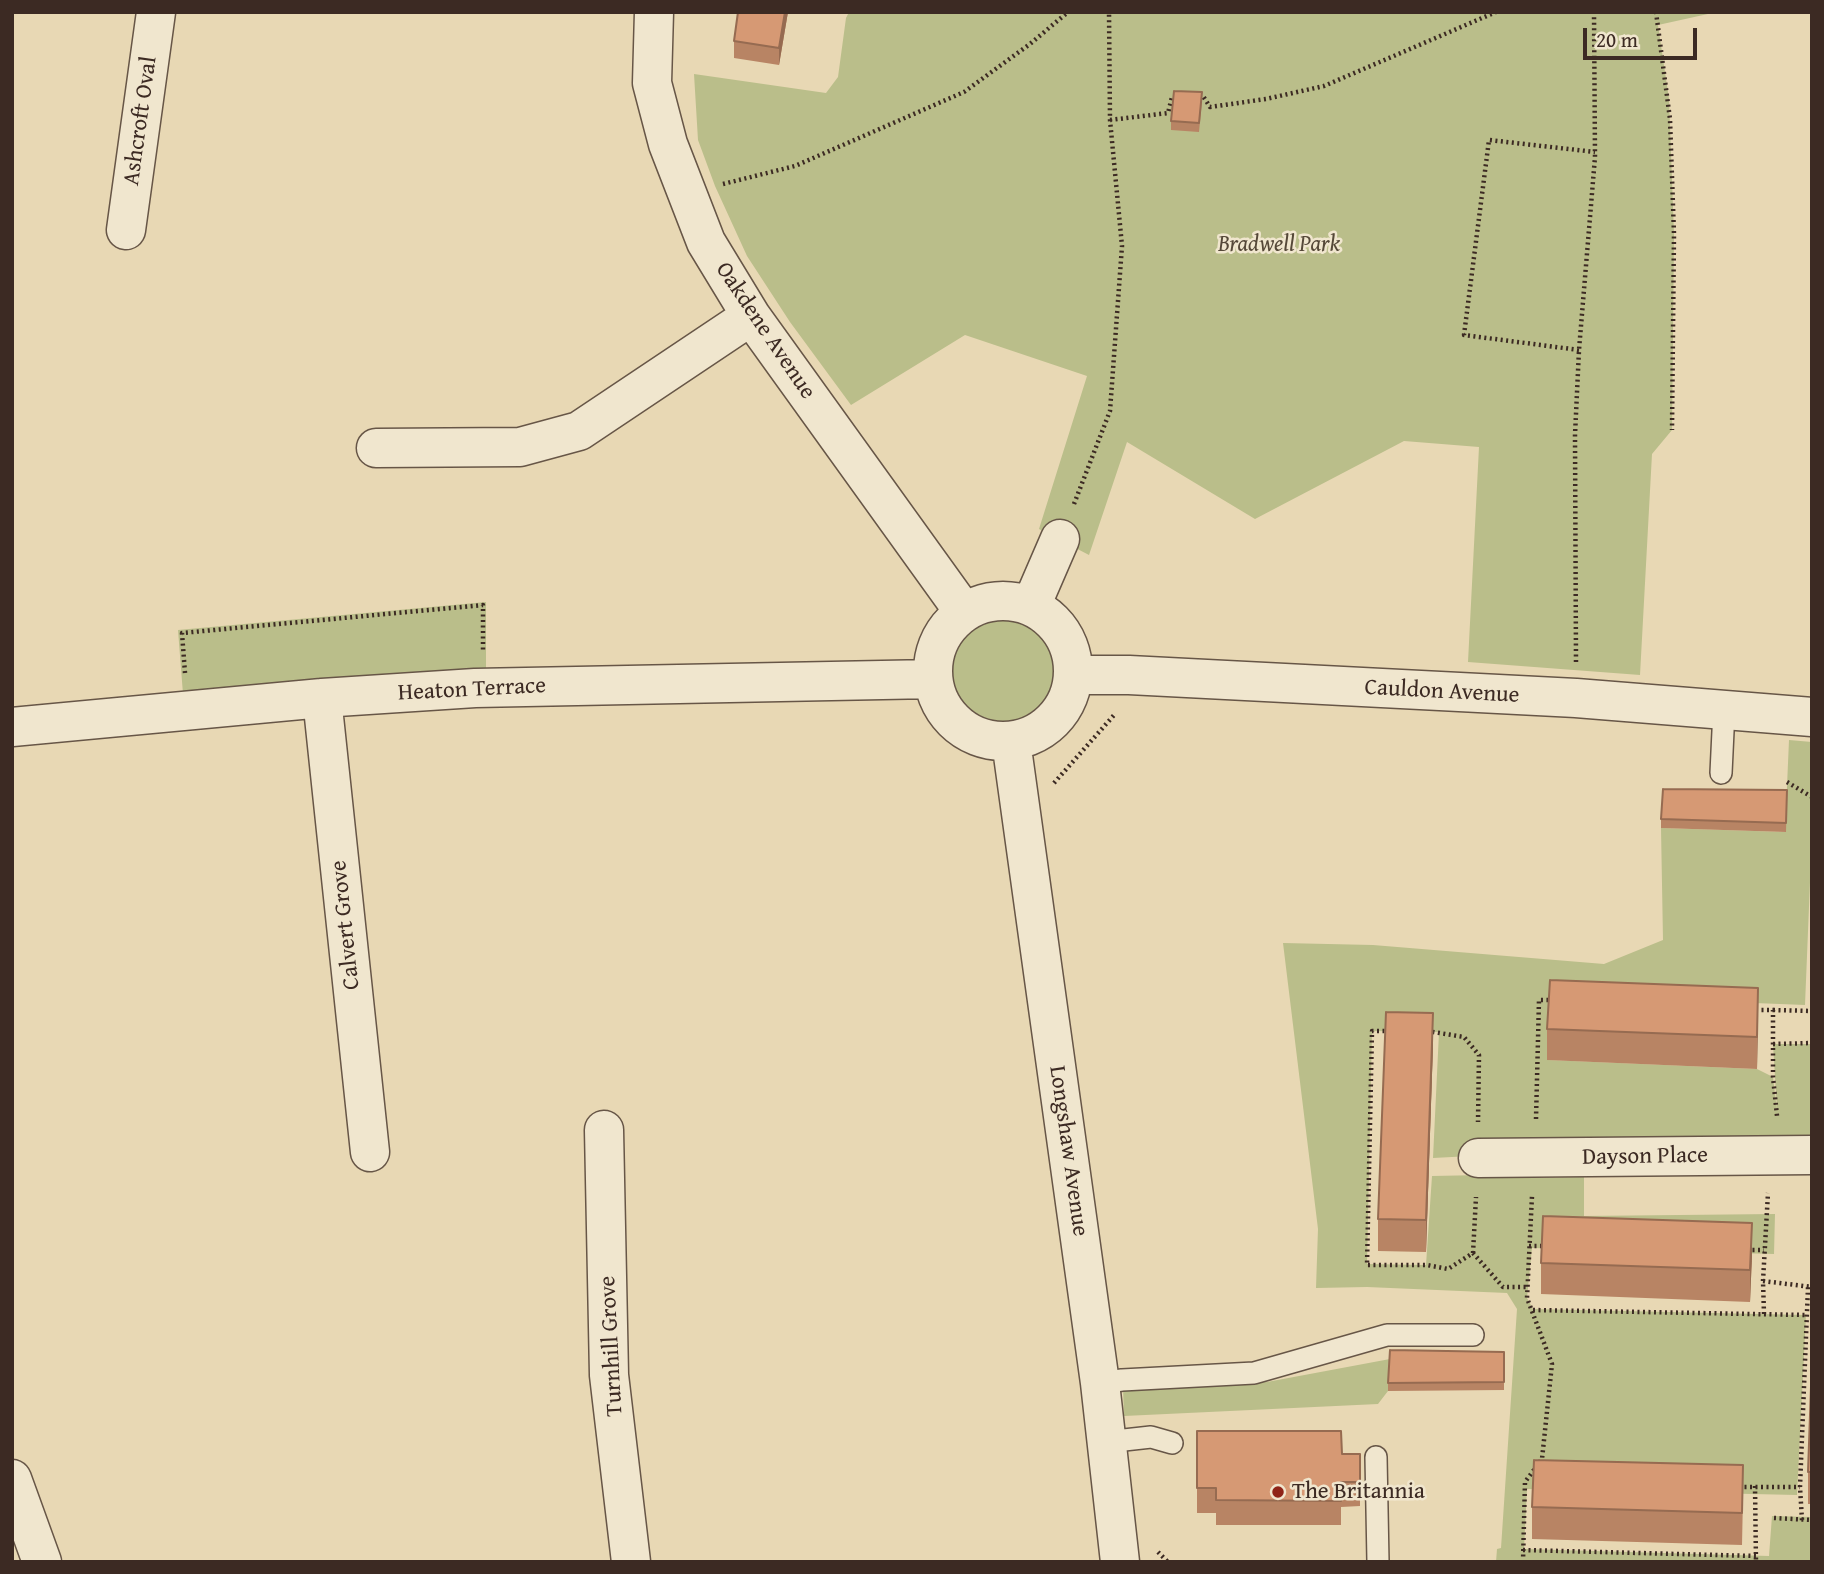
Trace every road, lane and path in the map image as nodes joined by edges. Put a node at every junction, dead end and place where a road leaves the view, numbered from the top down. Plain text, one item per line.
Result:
1 (156, 12) edge
2 (654, 12) edge
3 (1068, 12) edge
4 (1109, 12) edge
5 (1496, 12) edge
6 (1594, 12) edge
7 (1656, 12) edge
8 (1182, 96) edge
9 (1193, 96) edge
10 (1110, 120) junction
11 (1595, 152) junction
12 (690, 198) junction
13 (126, 230) dead end
14 (751, 316) junction
15 (1579, 350) junction
16 (1672, 430) dead end
17 (376, 448) dead end
18 (1060, 539) joint
19 (1031, 606) junction
20 (964, 612) junction
21 (483, 655) dead end
22 (1073, 675) junction
23 (1129, 676) junction
24 (933, 679) junction
25 (186, 681) dead end
26 (322, 698) junction
27 (1576, 698) junction
28 (1724, 710) junction
29 (1812, 717) edge
30 (12, 727) edge
31 (1011, 741) junction
32 (1721, 773) dead end
33 (1787, 782) dead end
34 (1018, 793) junction
35 (1812, 797) edge
36 (1566, 1001) edge
37 (1812, 1004) edge
38 (1744, 1009) edge
39 (1773, 1010) junction
40 (1812, 1012) edge
41 (1399, 1031) edge
42 (1426, 1031) edge
43 (1812, 1043) edge
44 (1773, 1044) junction
45 (604, 1130) dead end
46 (370, 1152) dead end
47 (1786, 1155) edge
48 (1478, 1158) junction
49 (1533, 1173) junction
50 (1529, 1246) junction
51 (1548, 1246) edge
52 (1742, 1250) edge
53 (1765, 1250) junction
54 (1473, 1253) junction
55 (1763, 1281) junction
56 (1528, 1287) junction
57 (1810, 1287) edge
58 (1533, 1310) junction
59 (1764, 1314) junction
60 (1806, 1315) junction
61 (1473, 1335) dead end
62 (1100, 1383) junction
63 (1106, 1442) junction
64 (1172, 1443) dead end
65 (1376, 1457) dead end
66 (12, 1479) edge
67 (1525, 1482) junction
68 (1538, 1482) edge
69 (1755, 1485) junction
70 (1730, 1487) edge
71 (1800, 1487) junction
72 (1774, 1518) dead end
73 (1802, 1520) junction
74 (1812, 1520) edge
75 (1523, 1550) junction
76 (1756, 1559) edge
77 (42, 1562) edge
78 (631, 1562) edge
79 (1120, 1562) edge
80 (1378, 1562) edge
81 (1523, 1562) edge

1 - 13 street, Ashcroft Oval
2 - 12 street, Oakdene Avenue
3 - 12 path
4 - 10 path
5 - 9 path
6 - 11 path
7 - 16 path
8 - 10 path
10 - 18 path
11 - 15 path
11 - 15 path
12 - 14 street, Oakdene Avenue
14 - 17 street
14 - 20 street, Oakdene Avenue
15 - 27 path
18 - 19 street
19 - 20 street
19 - 22 street
20 - 24 street
21 - 25 path
22 - 23 street, Cauldon Avenue
22 - 31 street
23 - 27 street, Cauldon Avenue
23 - 34 path
24 - 26 street, Heaton Terrace
24 - 31 street
26 - 30 street, Heaton Terrace
26 - 46 street, Calvert Grove
27 - 28 street, Cauldon Avenue
28 - 29 street, Cauldon Avenue
28 - 32 lane
31 - 34 street, Longshaw Avenue
33 - 35 path
34 - 62 street, Longshaw Avenue
36 - 49 path
37 - 40 path
38 - 39 path
39 - 40 path
39 - 44 path
41 - 54 path
42 - 48 path
43 - 44 path
44 - 47 path
45 - 78 street, Turnhill Grove
47 - 49 street, Dayson Place
47 - 53 path
48 - 49 street, Dayson Place
48 - 54 path
49 - 50 path
50 - 51 path
50 - 56 path
52 - 53 path
53 - 55 path
54 - 56 path
55 - 57 path
55 - 59 path
56 - 58 path
57 - 60 path
58 - 59 path
58 - 67 path
59 - 60 path
60 - 71 path
61 - 62 lane
62 - 63 street, Longshaw Avenue
63 - 64 lane
63 - 79 street, Longshaw Avenue
65 - 80 lane
66 - 77 street
67 - 68 path
67 - 75 path
69 - 70 path
69 - 71 path
69 - 76 path
71 - 73 path
72 - 73 path
73 - 74 path
75 - 76 path
75 - 81 path

